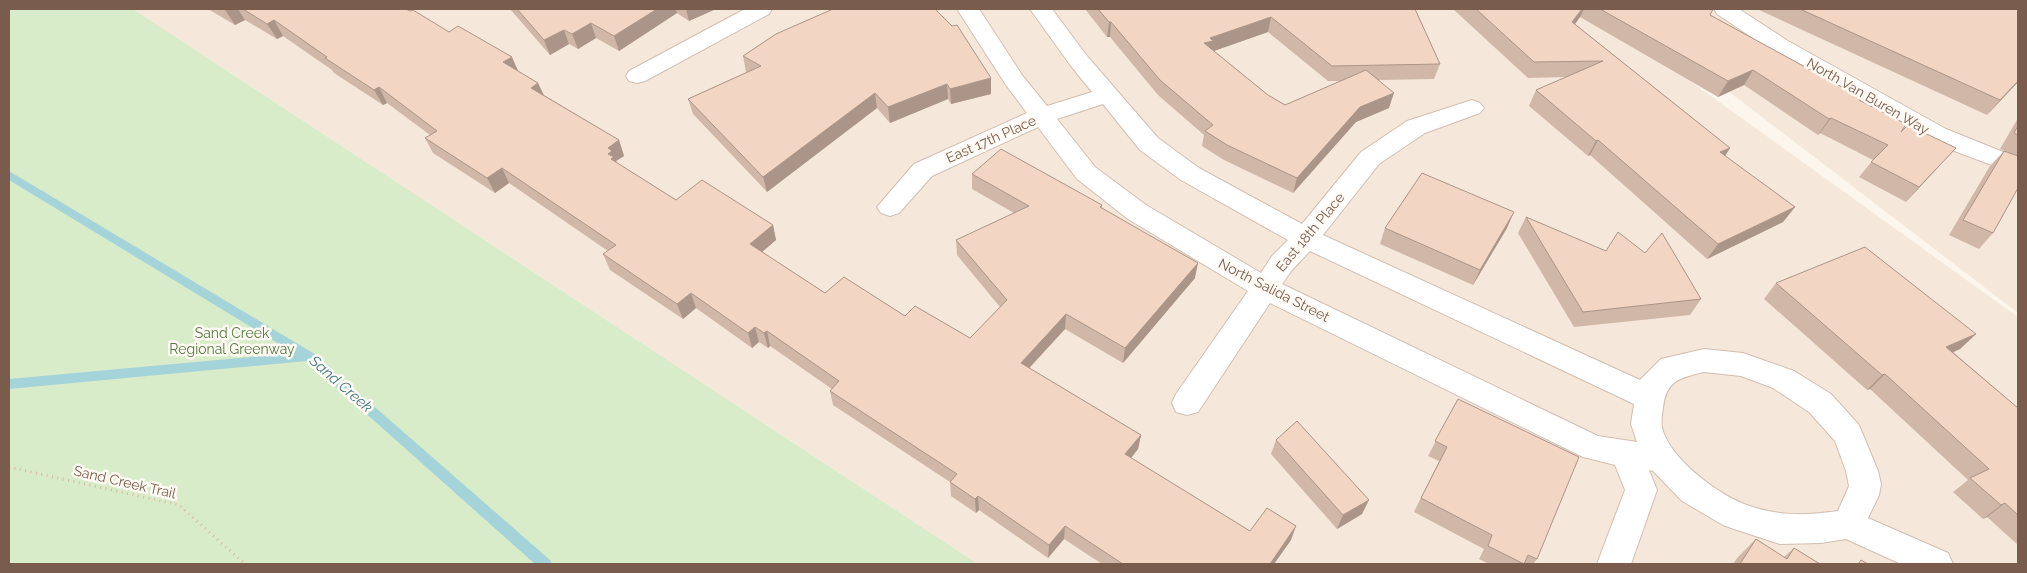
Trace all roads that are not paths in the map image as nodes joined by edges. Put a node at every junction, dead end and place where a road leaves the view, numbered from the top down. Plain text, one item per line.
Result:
1 (761, 9) edge
2 (968, 9) edge
3 (1041, 9) edge
4 (1725, 9) edge
5 (637, 76) dead end
6 (1107, 96) junction
7 (1472, 108) dead end
8 (1042, 116) junction
9 (2018, 167) edge
10 (890, 207) dead end
11 (1306, 238) junction
12 (1265, 288) junction
13 (1646, 396) junction
14 (1187, 403) dead end
15 (1626, 453) junction
16 (1662, 459) junction
17 (1848, 524) junction
18 (1614, 564) edge
19 (1936, 564) edge

1 - 5 street
2 - 8 street, North Salida Street
3 - 6 street
4 - 9 street, North Van Buren Way
6 - 8 street, East 17th Place
6 - 11 street
7 - 11 street, East 18th Place
8 - 10 street, East 17th Place
8 - 12 street, North Salida Street
11 - 12 street, East 18th Place
11 - 13 street
12 - 14 street, East 18th Place
12 - 15 street, North Salida Street
13 - 16 street
13 - 17 street
15 - 16 street, North Salida Street
15 - 18 street
16 - 17 street
17 - 19 street

